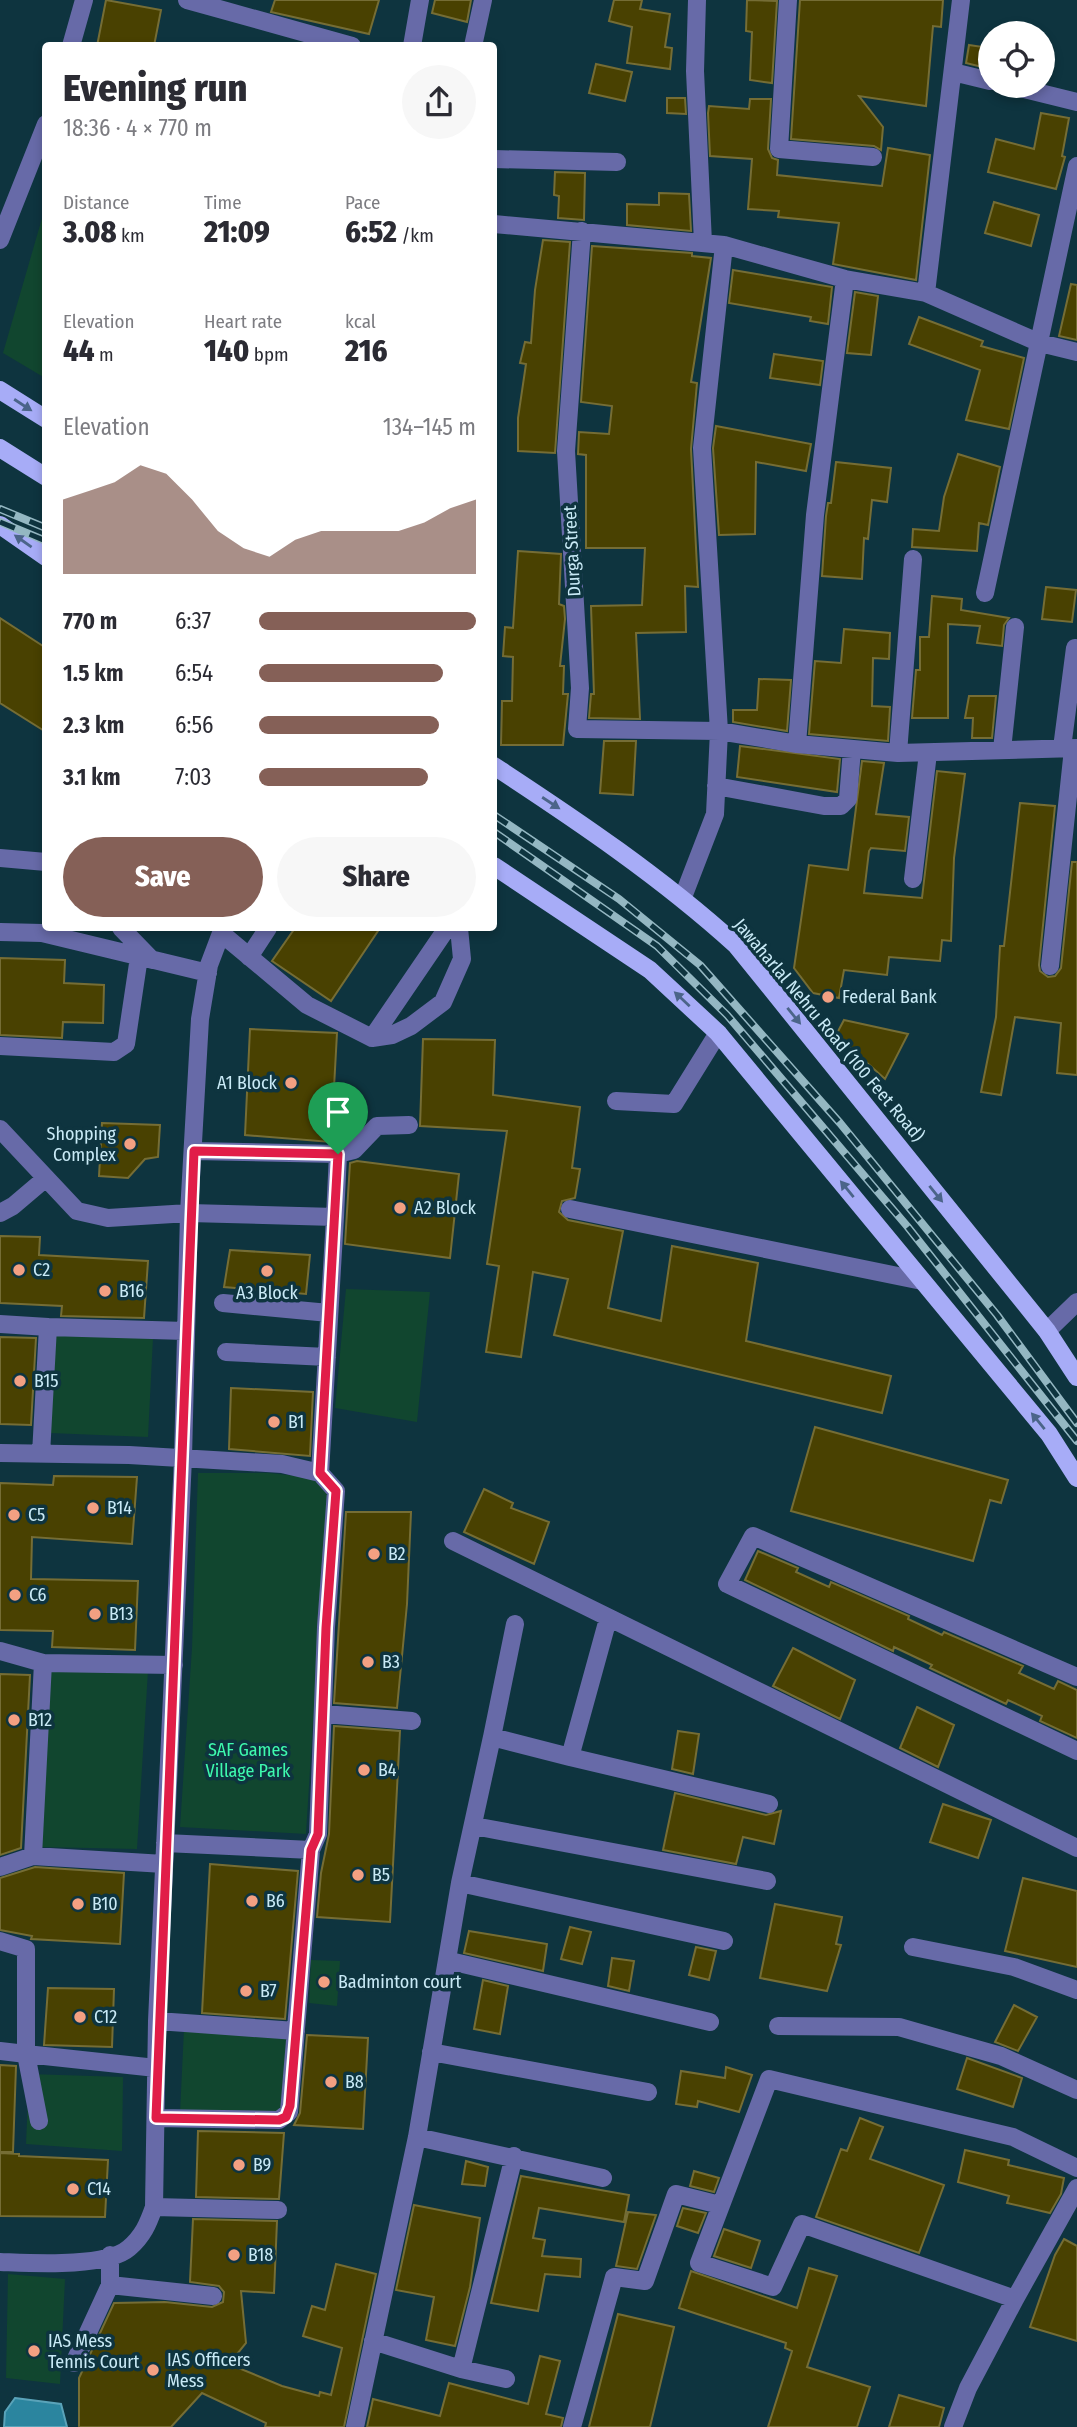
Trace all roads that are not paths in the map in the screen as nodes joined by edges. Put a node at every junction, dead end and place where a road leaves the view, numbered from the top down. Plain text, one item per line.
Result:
1 (82, 0) edge
2 (187, 0) edge
3 (420, 0) edge
4 (483, 0) edge
5 (697, 0) edge
6 (788, 0) edge
7 (961, 0) edge
8 (72, 42) edge
9 (338, 42) edge
10 (413, 42) edge
11 (474, 42) edge
12 (953, 72) junction
13 (978, 77) edge
14 (1055, 97) edge
15 (1077, 102) edge
16 (42, 134) edge
17 (873, 158) dead end
18 (497, 159) edge
19 (617, 162) dead end
20 (1077, 166) edge
21 (1074, 200) edge
22 (497, 224) edge
23 (582, 231) junction
24 (0, 240) edge
25 (703, 243) junction
26 (724, 245) junction
27 (845, 279) junction
28 (926, 293) junction
29 (1040, 343) junction
30 (1077, 352) edge
31 (0, 390) edge
32 (42, 416) edge
33 (0, 447) edge
34 (42, 474) edge
35 (0, 525) edge
36 (42, 554) edge
37 (913, 559) dead end
38 (985, 593) dead end
39 (1015, 627) dead end
40 (1075, 648) dead end
41 (719, 731) junction
42 (797, 744) junction
43 (1071, 748) edge
44 (852, 749) junction
45 (1002, 750) junction
46 (898, 753) junction
47 (928, 754) junction
48 (497, 768) edge
49 (716, 786) junction
50 (0, 858) edge
51 (42, 862) edge
52 (497, 868) edge
53 (914, 879) dead end
54 (683, 897) junction
55 (124, 931) edge
56 (222, 931) edge
57 (223, 931) edge
58 (266, 931) edge
59 (445, 931) edge
60 (458, 931) edge
61 (0, 932) edge
62 (249, 957) junction
63 (146, 958) junction
64 (1050, 966) dead end
65 (208, 973) junction
66 (718, 1033) junction
67 (372, 1038) junction
68 (0, 1046) edge
69 (616, 1101) dead end
70 (409, 1125) dead end
71 (0, 1129) edge
72 (194, 1151) junction
73 (338, 1154) junction
74 (46, 1178) junction
75 (570, 1209) dead end
76 (0, 1213) edge
77 (189, 1213) junction
78 (335, 1217) junction
79 (922, 1281) junction
80 (1077, 1302) edge
81 (223, 1303) dead end
82 (330, 1313) junction
83 (0, 1324) edge
84 (48, 1327) junction
85 (186, 1331) junction
86 (1047, 1331) junction
87 (226, 1352) dead end
88 (327, 1357) junction
89 (1077, 1377) edge
90 (0, 1453) edge
91 (41, 1454) junction
92 (183, 1458) junction
93 (320, 1473) junction
94 (1077, 1478) edge
95 (453, 1541) dead end
96 (608, 1619) junction
97 (515, 1624) dead end
98 (0, 1650) edge
99 (43, 1663) junction
100 (174, 1665) junction
101 (1077, 1677) edge
102 (324, 1714) junction
103 (412, 1721) dead end
104 (492, 1737) junction
105 (1077, 1751) edge
106 (570, 1757) junction
107 (769, 1804) dead end
108 (474, 1826) junction
109 (165, 1843) junction
110 (1077, 1848) edge
111 (311, 1850) junction
112 (33, 1856) junction
113 (164, 1864) junction
114 (0, 1867) edge
115 (767, 1881) dead end
116 (460, 1882) junction
117 (0, 1941) edge
118 (724, 1941) dead end
119 (914, 1947) dead end
120 (450, 1961) junction
121 (1077, 1990) edge
122 (157, 2021) junction
123 (710, 2022) dead end
124 (778, 2026) dead end
125 (296, 2031) junction
126 (0, 2052) edge
127 (431, 2052) junction
128 (26, 2054) junction
129 (156, 2068) junction
130 (1077, 2090) edge
131 (648, 2092) dead end
132 (156, 2118) junction
133 (39, 2121) dead end
134 (417, 2137) junction
135 (514, 2156) junction
136 (1077, 2168) edge
137 (603, 2178) dead end
138 (1077, 2188) edge
139 (720, 2205) junction
140 (154, 2207) junction
141 (278, 2210) dead end
142 (110, 2255) junction
143 (0, 2262) edge
144 (110, 2285) junction
145 (213, 2296) dead end
146 (1015, 2299) junction
147 (373, 2341) junction
148 (74, 2363) dead end
149 (461, 2369) junction
150 (506, 2379) dead end
151 (355, 2427) edge
152 (572, 2427) edge
153 (953, 2427) edge

1 - 8 street
2 - 9 street
3 - 10 street
4 - 11 street
5 - 25 street
6 - 17 street
7 - 12 street
12 - 13 street
12 - 28 street
14 - 15 street
16 - 24 street
18 - 19 street
20 - 21 street
21 - 29 street
22 - 23 street
23 - 25 street
23 - 41 street, Durga Street
25 - 26 street
26 - 27 street
26 - 41 street
27 - 28 street
27 - 42 street
28 - 29 street
29 - 30 street
29 - 38 street
31 -> 32 main road
33 - 34 main road
36 -> 35 main road
37 - 46 street
39 - 45 street
40 - 43 street
41 - 42 street
41 - 49 street
42 - 44 street
43 - 45 street
43 - 64 street
44 - 46 street
44 - 49 street
45 - 47 street
46 - 47 street
47 - 53 street
48 -> 54 main road, Jawaharlal Nehru Road (100 Feet Road)
49 - 54 street
50 - 51 street
66 -> 52 main road
54 -> 86 main road, Jawaharlal Nehru Road (100 Feet Road)
55 - 63 street
56 - 65 street
57 - 62 street
58 - 62 street
59 - 67 street
60 - 67 street
61 - 63 street
62 - 67 street
63 - 65 street
63 - 68 street
65 - 72 street
66 - 69 street
79 -> 66 main road
70 - 73 street
71 - 74 street
72 - 73 street
72 - 77 street
73 - 78 street
74 - 76 street
74 - 77 street
75 - 79 street
77 - 78 street
77 - 85 street
78 - 82 street
94 -> 79 main road
80 - 86 street
81 - 82 street
82 - 88 street
83 - 84 street
84 - 85 street
84 - 91 street
85 - 92 street
86 - 89 main road, Jawaharlal Nehru Road (100 Feet Road)
87 - 88 street
88 - 93 street
90 - 91 street
91 - 92 street
92 - 93 street
92 - 100 street
93 - 102 street
95 - 96 street
96 - 106 street
96 - 110 street
97 - 104 street
98 - 99 street
99 - 100 street
99 - 112 street
100 - 109 street
101 - 105 street
102 - 103 street
102 - 111 street
104 - 106 street
104 - 108 street
106 - 107 street
108 - 115 street
108 - 116 street
109 - 111 street
109 - 113 street
111 - 125 street
112 - 113 street
112 - 114 street
113 - 122 street
116 - 118 street
116 - 120 street
117 - 128 street
119 - 121 street
120 - 123 street
120 - 127 street
122 - 125 street
122 - 129 street
124 - 130 street
125 - 132 street
126 - 128 street
127 - 131 street
127 - 134 street
128 - 129 street
128 - 133 street
129 - 132 street
132 - 140 street
134 - 135 street
134 - 147 street
135 - 137 street
135 - 149 street
136 - 139 street
138 - 146 street
139 - 146 street
139 - 152 street
140 - 141 street
140 - 142 street
142 - 143 street
142 - 144 street
144 - 145 street
144 - 148 street
146 - 153 street
147 - 149 street
147 - 151 street
149 - 150 street

